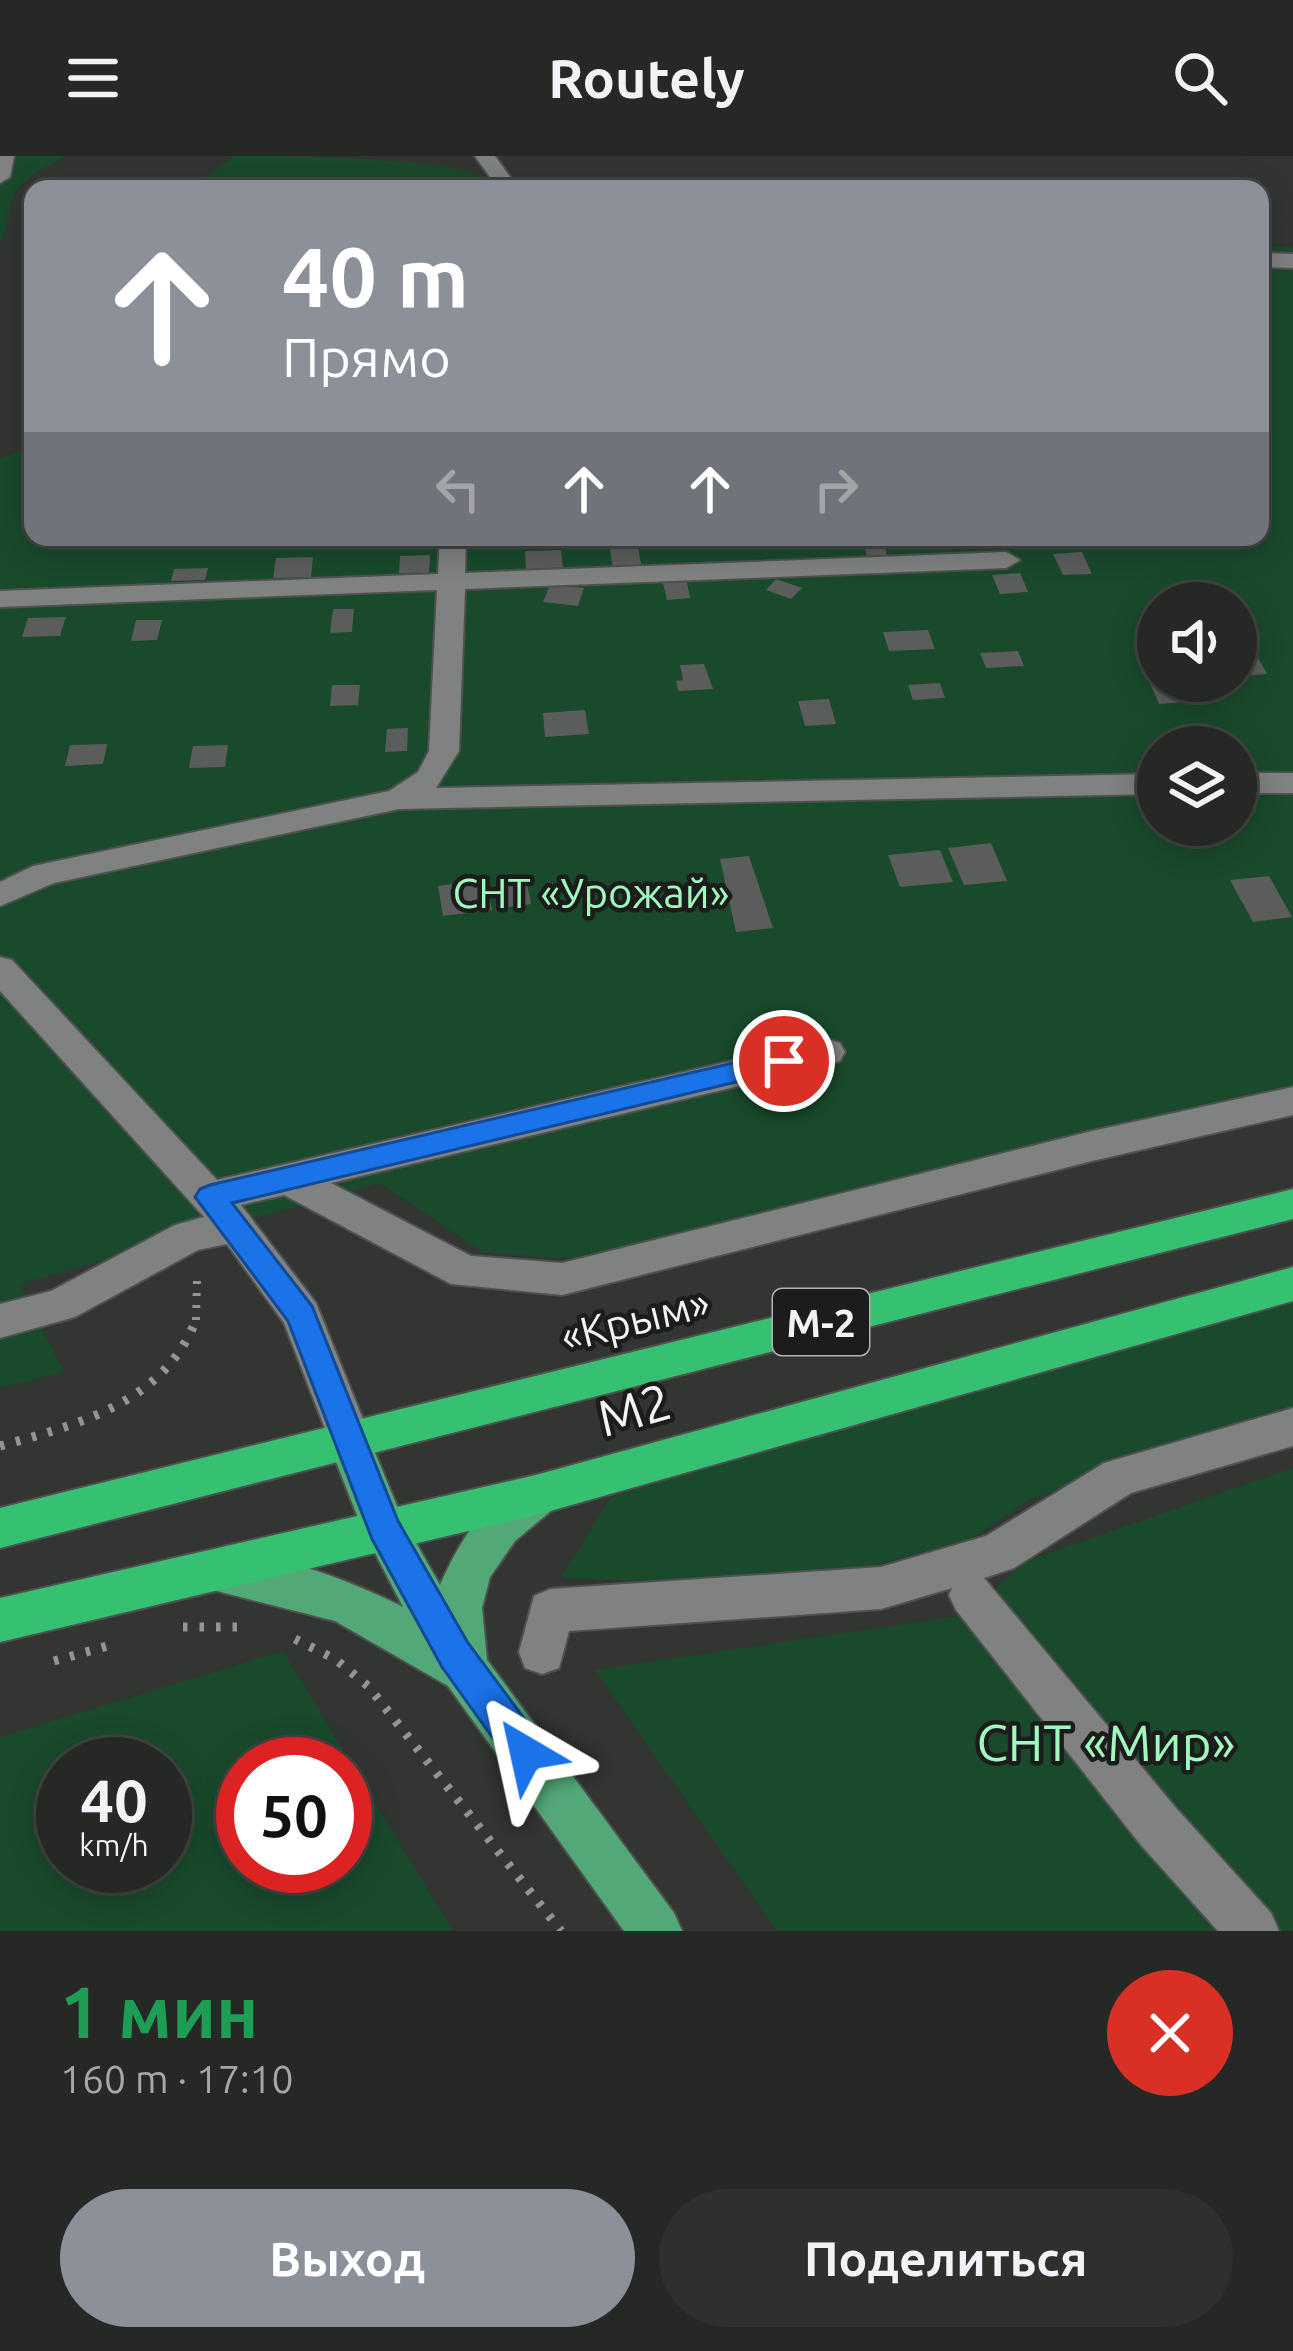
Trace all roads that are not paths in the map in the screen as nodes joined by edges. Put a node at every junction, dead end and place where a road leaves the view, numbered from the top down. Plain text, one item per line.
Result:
1 (4, 156) edge
2 (0, 176) edge
3 (453, 546) edge
4 (1006, 560) dead end
5 (452, 580) junction
6 (0, 599) edge
7 (1257, 783) edge
8 (1293, 783) edge
9 (1137, 784) edge
10 (398, 799) junction
11 (0, 895) edge
12 (0, 969) edge
13 (827, 1052) dead end
14 (1293, 1101) edge
15 (287, 1178) junction
16 (1293, 1204) edge
17 (223, 1211) junction
18 (1293, 1284) edge
19 (0, 1322) edge
20 (1293, 1426) edge
21 (349, 1439) junction
22 (536, 1496) junction
23 (0, 1528) edge
24 (384, 1528) junction
25 (214, 1571) junction
26 (972, 1594) dead end
27 (0, 1620) edge
28 (542, 1652) dead end
29 (474, 1682) junction
30 (656, 1931) edge
31 (1253, 1931) edge

1 - 2 street
3 - 5 street
4 - 5 street
5 - 6 street
5 - 10 street
7 - 8 street
9 - 10 street
10 - 11 street
12 - 17 street
13 - 15 street
14 - 15 street
15 - 17 street
16 - 21 highway, «Крым» / М-2
17 - 19 street
17 - 21 street
18 - 22 highway, М2
20 - 28 street
21 - 23 highway, «Крым» / М-2
21 - 24 main road
22 - 24 highway, М2
22 - 29 main road
24 - 25 highway, М2
24 - 29 main road
25 - 27 highway, М2
25 - 29 main road
26 - 31 street
29 - 30 main road

